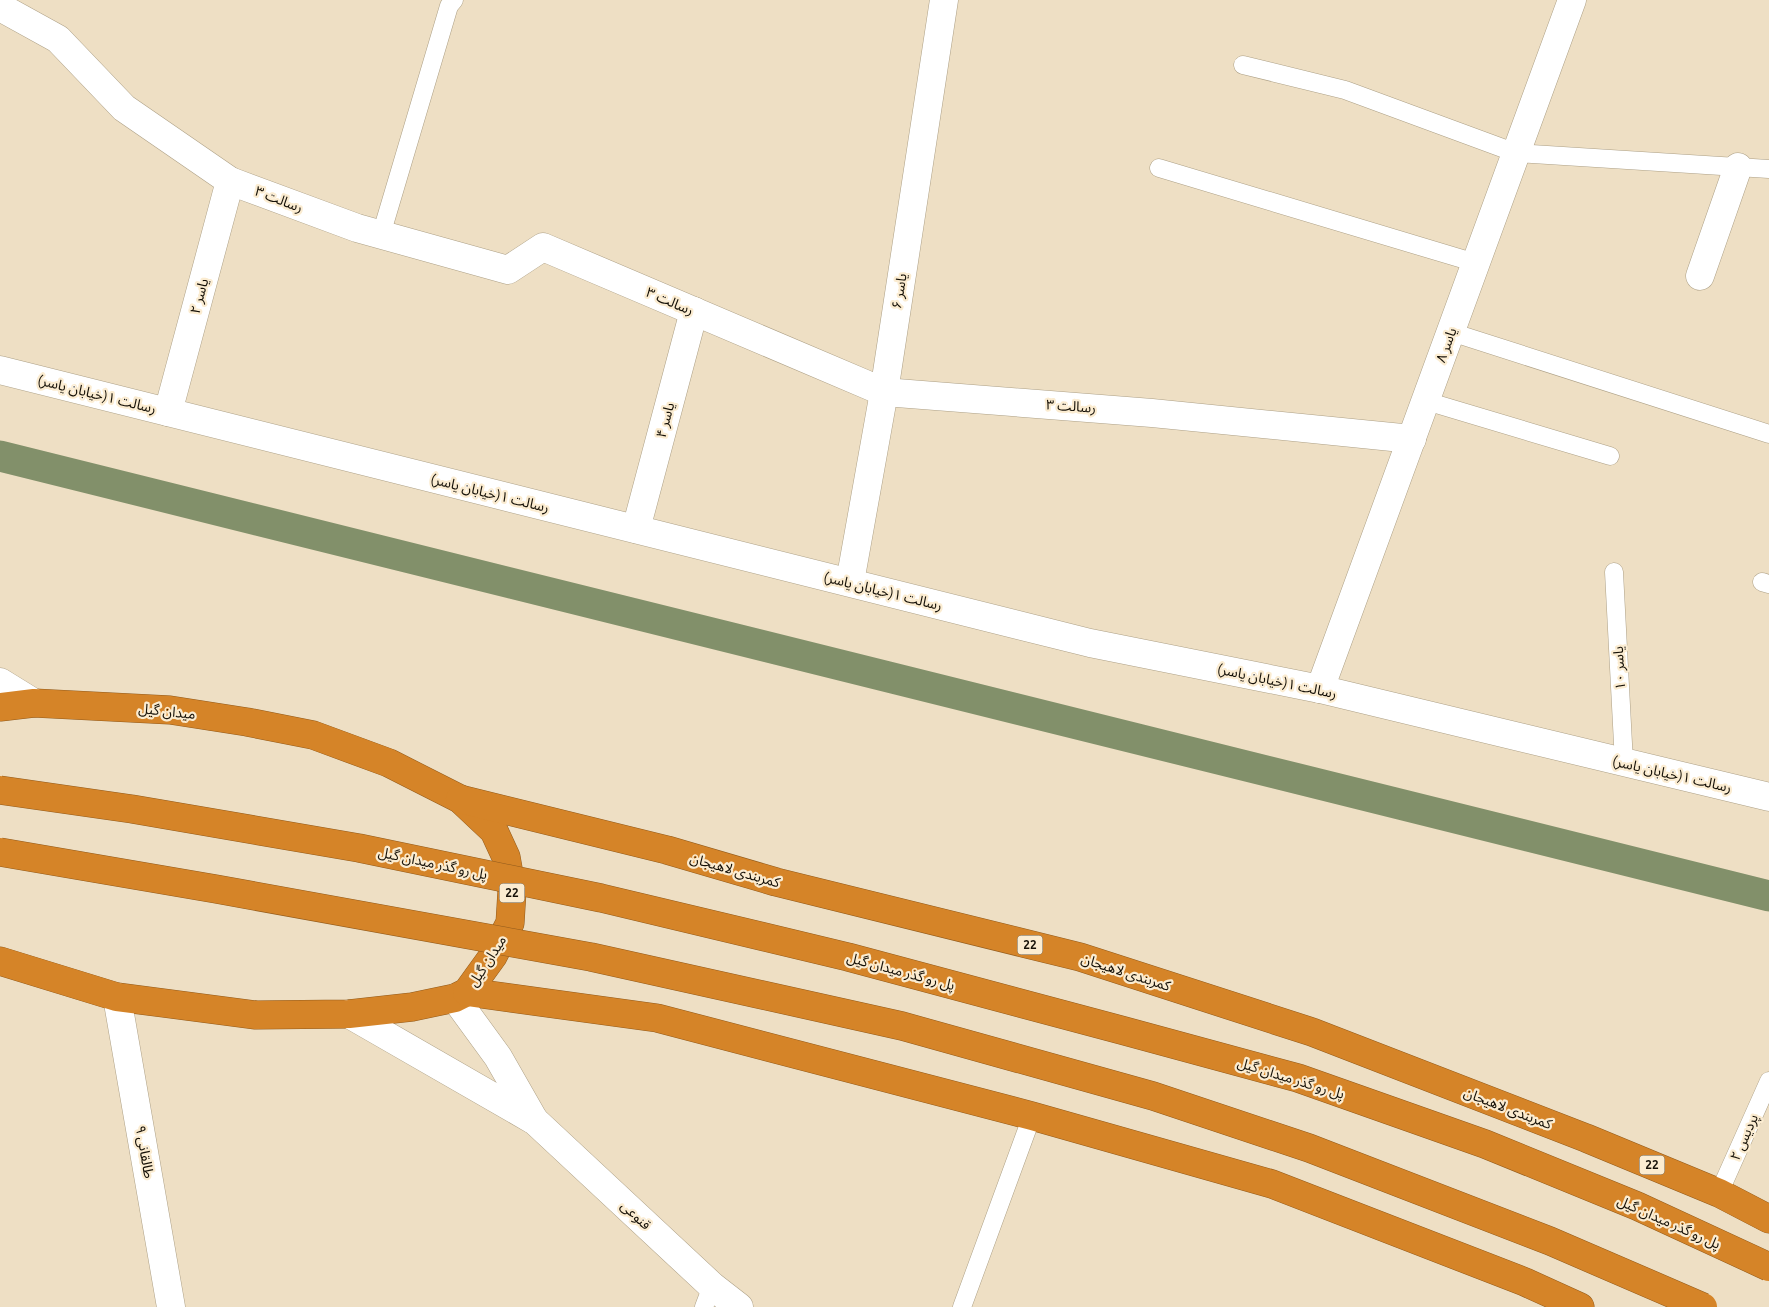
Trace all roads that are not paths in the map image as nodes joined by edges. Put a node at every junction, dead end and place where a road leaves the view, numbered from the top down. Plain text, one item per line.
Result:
1 (454, 0) edge
2 (944, 0) edge
3 (1572, 0) edge
4 (0, 7) edge
5 (1243, 64) dead end
6 (1516, 153) junction
7 (1738, 167) junction
8 (1159, 168) dead end
9 (1769, 169) edge
10 (230, 181) junction
11 (381, 235) junction
12 (1476, 263) junction
13 (1700, 276) dead end
14 (694, 311) junction
15 (1451, 332) junction
16 (0, 370) edge
17 (884, 392) junction
18 (1426, 401) junction
19 (168, 412) junction
20 (1769, 434) edge
21 (1412, 439) junction
22 (1610, 456) dead end
23 (636, 529) junction
24 (1614, 572) dead end
25 (850, 582) junction
26 (0, 682) edge
27 (1320, 689) junction
28 (34, 703) junction
29 (0, 707) edge
30 (1624, 763) junction
31 (0, 790) edge
32 (1769, 796) edge
33 (460, 799) junction
34 (0, 852) edge
35 (0, 961) edge
36 (461, 995) junction
37 (117, 997) junction
38 (350, 1014) junction
39 (1769, 1081) edge
40 (1032, 1116) junction
41 (535, 1121) junction
42 (1719, 1193) junction
43 (1769, 1219) edge
44 (1769, 1266) edge
45 (708, 1296) edge
46 (170, 1307) edge
47 (738, 1307) edge
48 (962, 1307) edge
49 (1580, 1307) edge
50 (1703, 1307) edge

1 - 11 lane
2 - 17 street, یاسر ۶
3 - 6 street, یاسر ۸
4 - 10 street, رسالت ۳
5 - 6 lane
6 - 7 lane
6 - 12 street, یاسر ۸
7 - 9 lane
7 - 13 street
8 - 12 lane
10 - 11 street, رسالت ۳
10 - 19 street, یاسر ۲
11 - 14 street, رسالت ۳
12 - 15 street, یاسر ۸
14 - 17 street, رسالت ۳
14 - 23 street, یاسر ۴
15 - 18 street, یاسر ۸
15 - 20 lane
16 - 19 street, رسالت ۱(خیابان یاسر)
17 - 21 street, رسالت ۳
17 - 25 street, یاسر ۶
18 - 21 street, یاسر ۸
18 - 22 lane
19 - 23 street, رسالت ۱(خیابان یاسر)
21 - 27 street, یاسر ۸
23 - 25 street, رسالت ۱(خیابان یاسر)
24 - 30 lane, یاسر ۱۰
25 - 27 street, رسالت ۱(خیابان یاسر)
26 - 28 street
27 - 30 street, رسالت ۱(خیابان یاسر)
28 - 29 highway, میدان گیل / 22
28 - 33 highway, میدان گیل / 22
30 - 32 street, رسالت ۱(خیابان یاسر)
31 - 44 highway, پل رو گذر میدان گیل, bridge
33 - 36 highway, میدان گیل / 22
33 - 42 highway, کمربندی لاهیجان / 22
34 - 50 highway, bridge
35 - 37 highway, میدان گیل
36 - 38 highway, میدان گیل
36 - 40 highway
36 - 41 street, قنوعی
37 - 38 highway, میدان گیل
37 - 46 street, طالقانی ۹
38 - 41 street, قنوعی
39 - 42 lane, پردیس ۲
40 - 48 lane
40 - 49 highway
41 - 45 street, قنوعی
42 - 43 highway, کمربندی لاهیجان / 22
45 - 47 street, قنوعی

